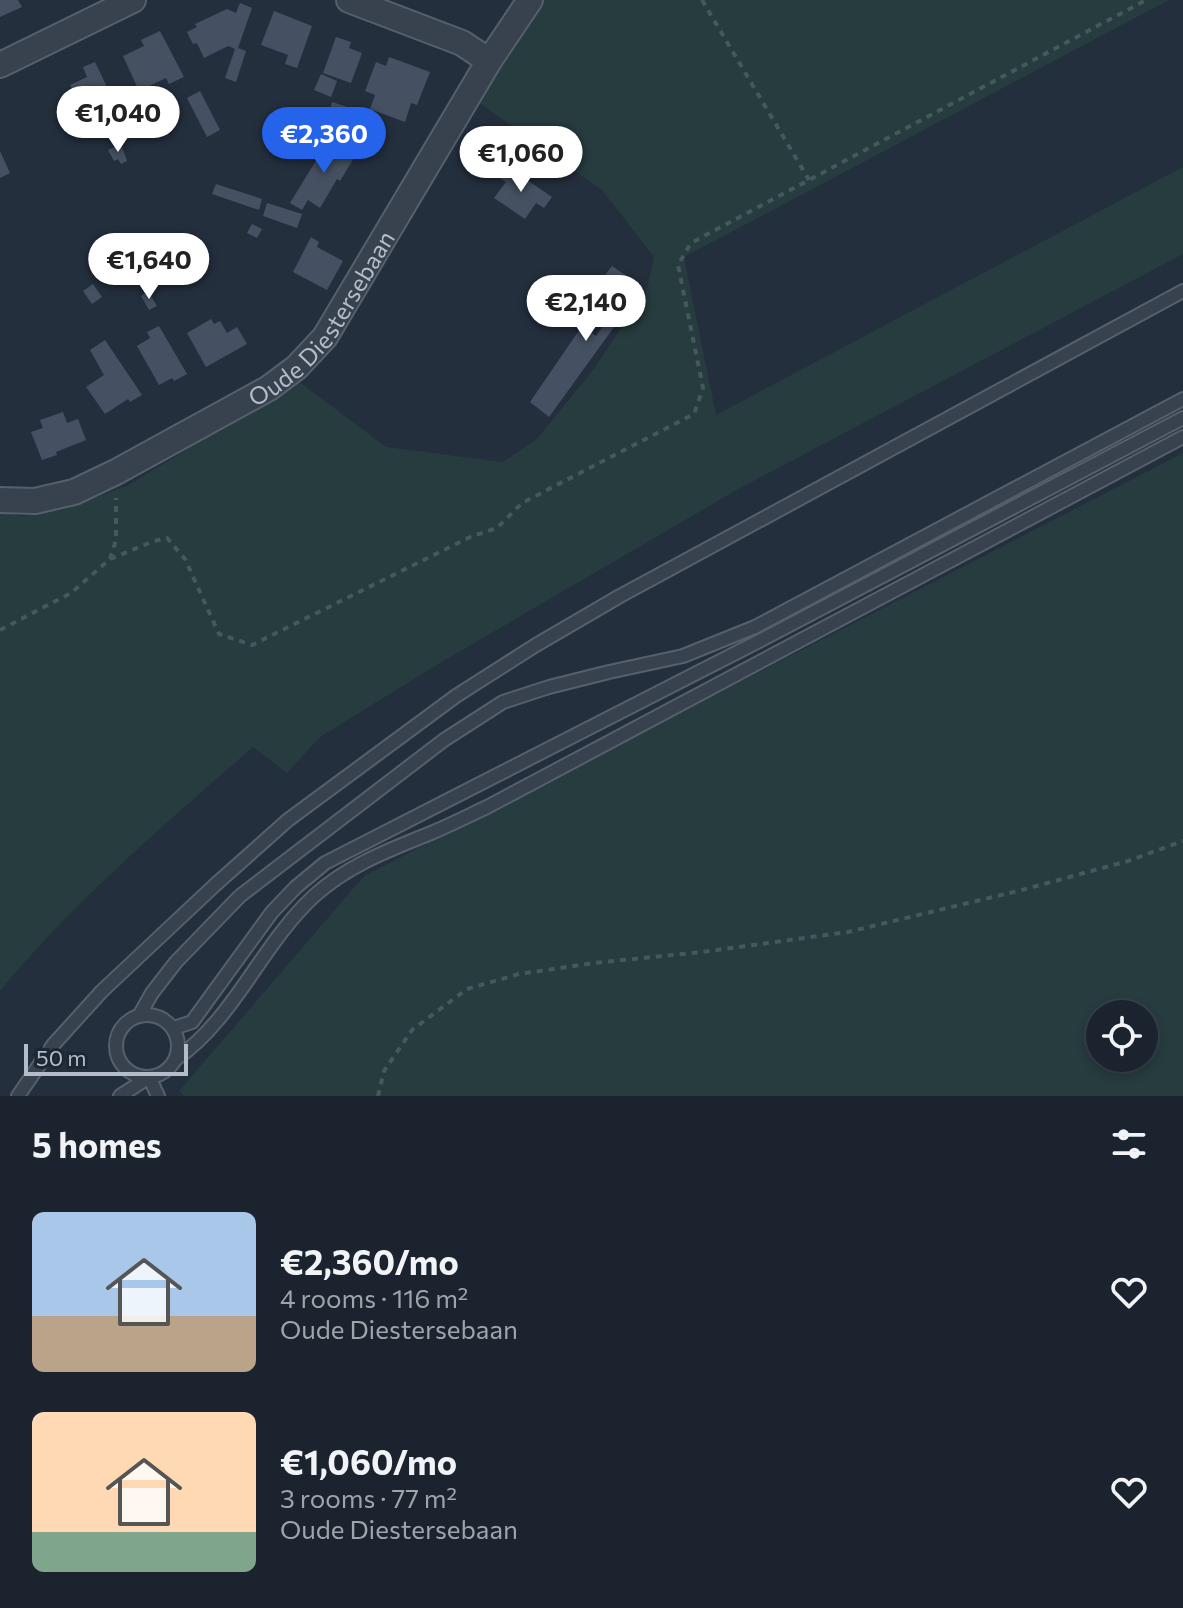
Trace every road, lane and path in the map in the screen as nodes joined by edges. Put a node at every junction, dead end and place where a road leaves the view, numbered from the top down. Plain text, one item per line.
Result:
1 (133, 0) edge
2 (349, 0) edge
3 (530, 0) edge
4 (702, 0) edge
5 (1146, 0) edge
6 (489, 61) junction
7 (0, 65) edge
8 (809, 180) junction
9 (1183, 291) edge
10 (1183, 399) edge
11 (1183, 418) edge
12 (1183, 437) edge
13 (116, 472) junction
14 (0, 500) edge
15 (110, 559) junction
16 (0, 630) edge
17 (1183, 841) edge
18 (139, 1016) junction
19 (174, 1028) junction
20 (176, 1059) junction
21 (149, 1077) junction
22 (18, 1096) edge
23 (120, 1096) edge
24 (158, 1096) edge
25 (378, 1096) edge

1 - 7 street
2 - 6 street
3 - 6 street, Oude Diestersebaan
4 - 8 path
5 - 8 path
6 - 13 street, Oude Diestersebaan
8 - 15 path
9 - 22 lane
10 - 18 lane
11 - 19 lane
12 - 20 lane
13 - 14 street, Oude Diestersebaan
13 - 15 path
15 - 16 path
17 - 25 path
18 - 19 lane
18 - 21 lane
19 - 20 lane
20 - 21 lane
21 - 23 lane
21 - 24 lane

